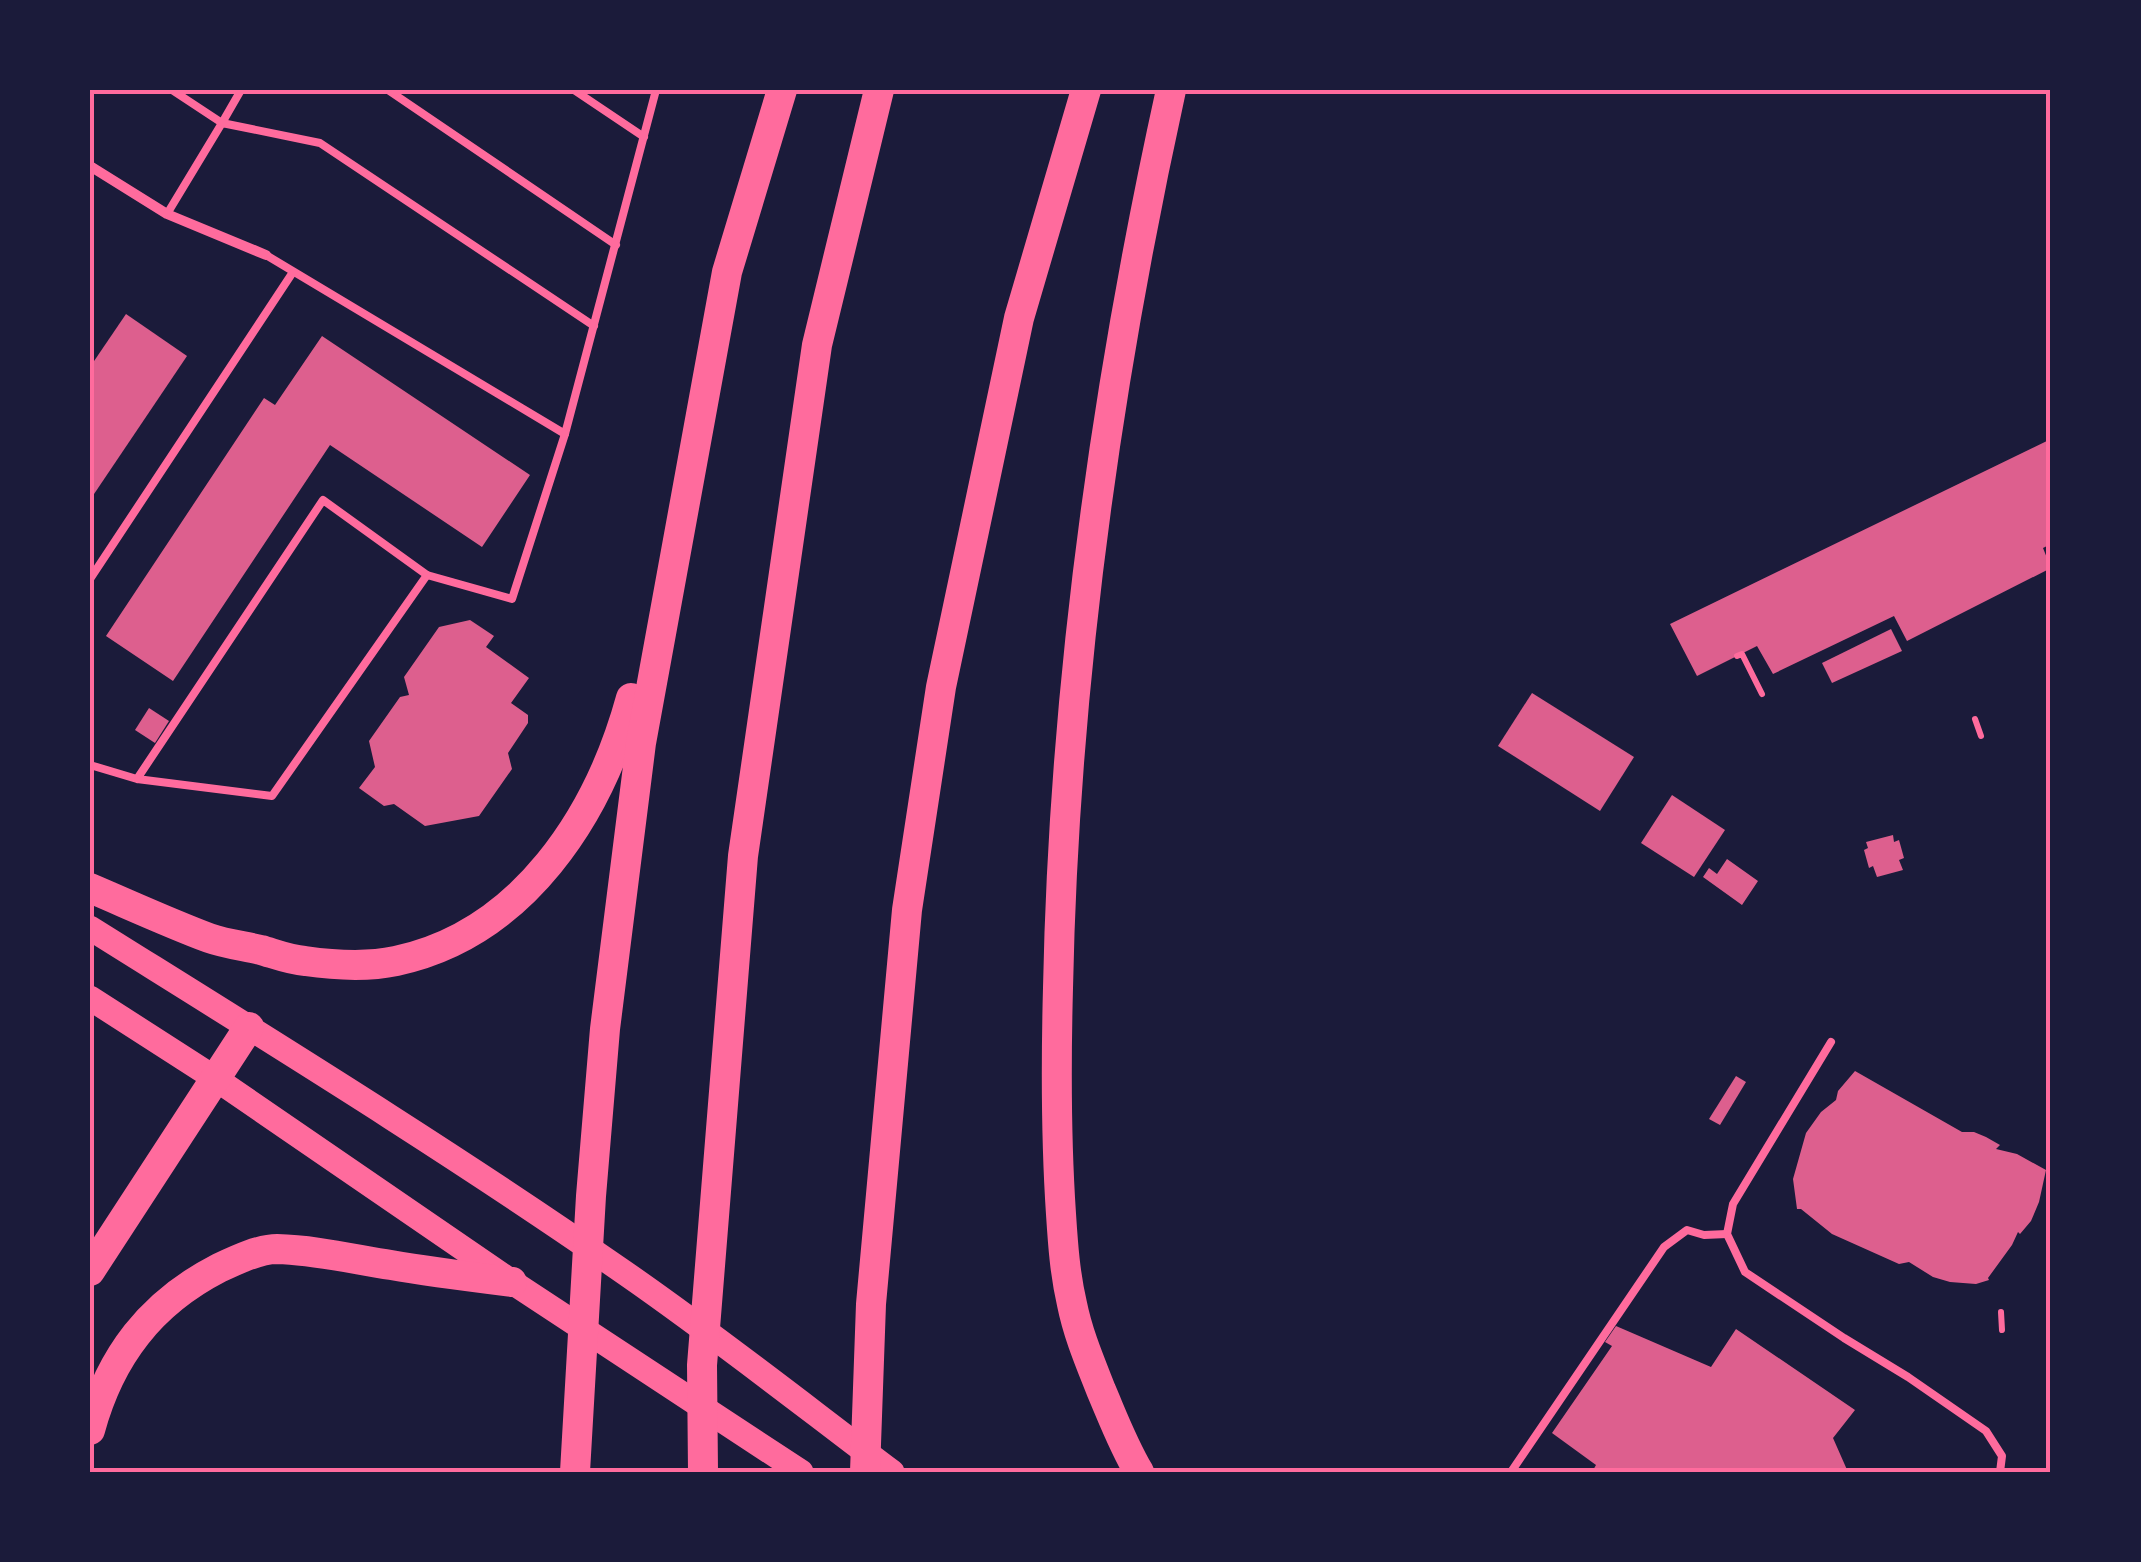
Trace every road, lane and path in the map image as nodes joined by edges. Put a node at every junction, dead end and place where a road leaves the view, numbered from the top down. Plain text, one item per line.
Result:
1 (172, 90) edge
2 (241, 90) edge
3 (388, 90) edge
4 (574, 90) edge
5 (656, 90) edge
6 (782, 90) edge
7 (878, 90) edge
8 (1086, 90) edge
9 (1171, 90) edge
10 (222, 123) junction
11 (644, 138) junction
12 (90, 166) edge
13 (167, 214) junction
14 (616, 245) junction
15 (266, 256) joint
16 (293, 272) junction
17 (594, 326) junction
18 (565, 434) junction
19 (682, 517) junction
20 (427, 574) junction
21 (90, 579) edge
22 (1738, 656) dead end
23 (1762, 694) dead end
24 (1975, 719) dead end
25 (1981, 736) dead end
26 (90, 765) edge
27 (138, 778) junction
28 (90, 888) edge
29 (90, 928) edge
30 (90, 998) edge
31 (248, 1028) junction
32 (1831, 1042) dead end
33 (216, 1079) junction
34 (1726, 1234) junction
35 (90, 1271) edge
36 (512, 1282) junction
37 (2001, 1312) dead end
38 (2002, 1330) dead end
39 (90, 1430) edge
40 (575, 1472) edge
41 (703, 1472) edge
42 (802, 1472) edge
43 (865, 1472) edge
44 (892, 1472) edge
45 (1139, 1472) edge
46 (1512, 1472) edge
47 (2000, 1472) edge

1 - 10 lane
2 - 10 lane
3 - 14 lane
4 - 11 lane
5 - 11 lane
6 - 19 highway
7 - 41 highway
8 - 43 highway
9 - 45 highway
10 - 13 lane
10 - 17 lane
11 - 14 lane
12 - 13 street
13 - 15 street
14 - 17 lane
15 - 16 lane
16 - 18 lane
16 - 21 lane
17 - 18 lane
18 - 20 lane
19 - 28 highway
19 - 40 highway
20 - 27 lane
20 - 27 lane
22 - 23 path
24 - 25 path
26 - 27 lane
29 - 31 main road
30 - 33 main road
31 - 33 highway
31 - 44 main road
32 - 34 lane
33 - 35 highway
33 - 36 main road
34 - 46 lane
34 - 47 lane
36 - 39 highway
36 - 42 main road
37 - 38 path

